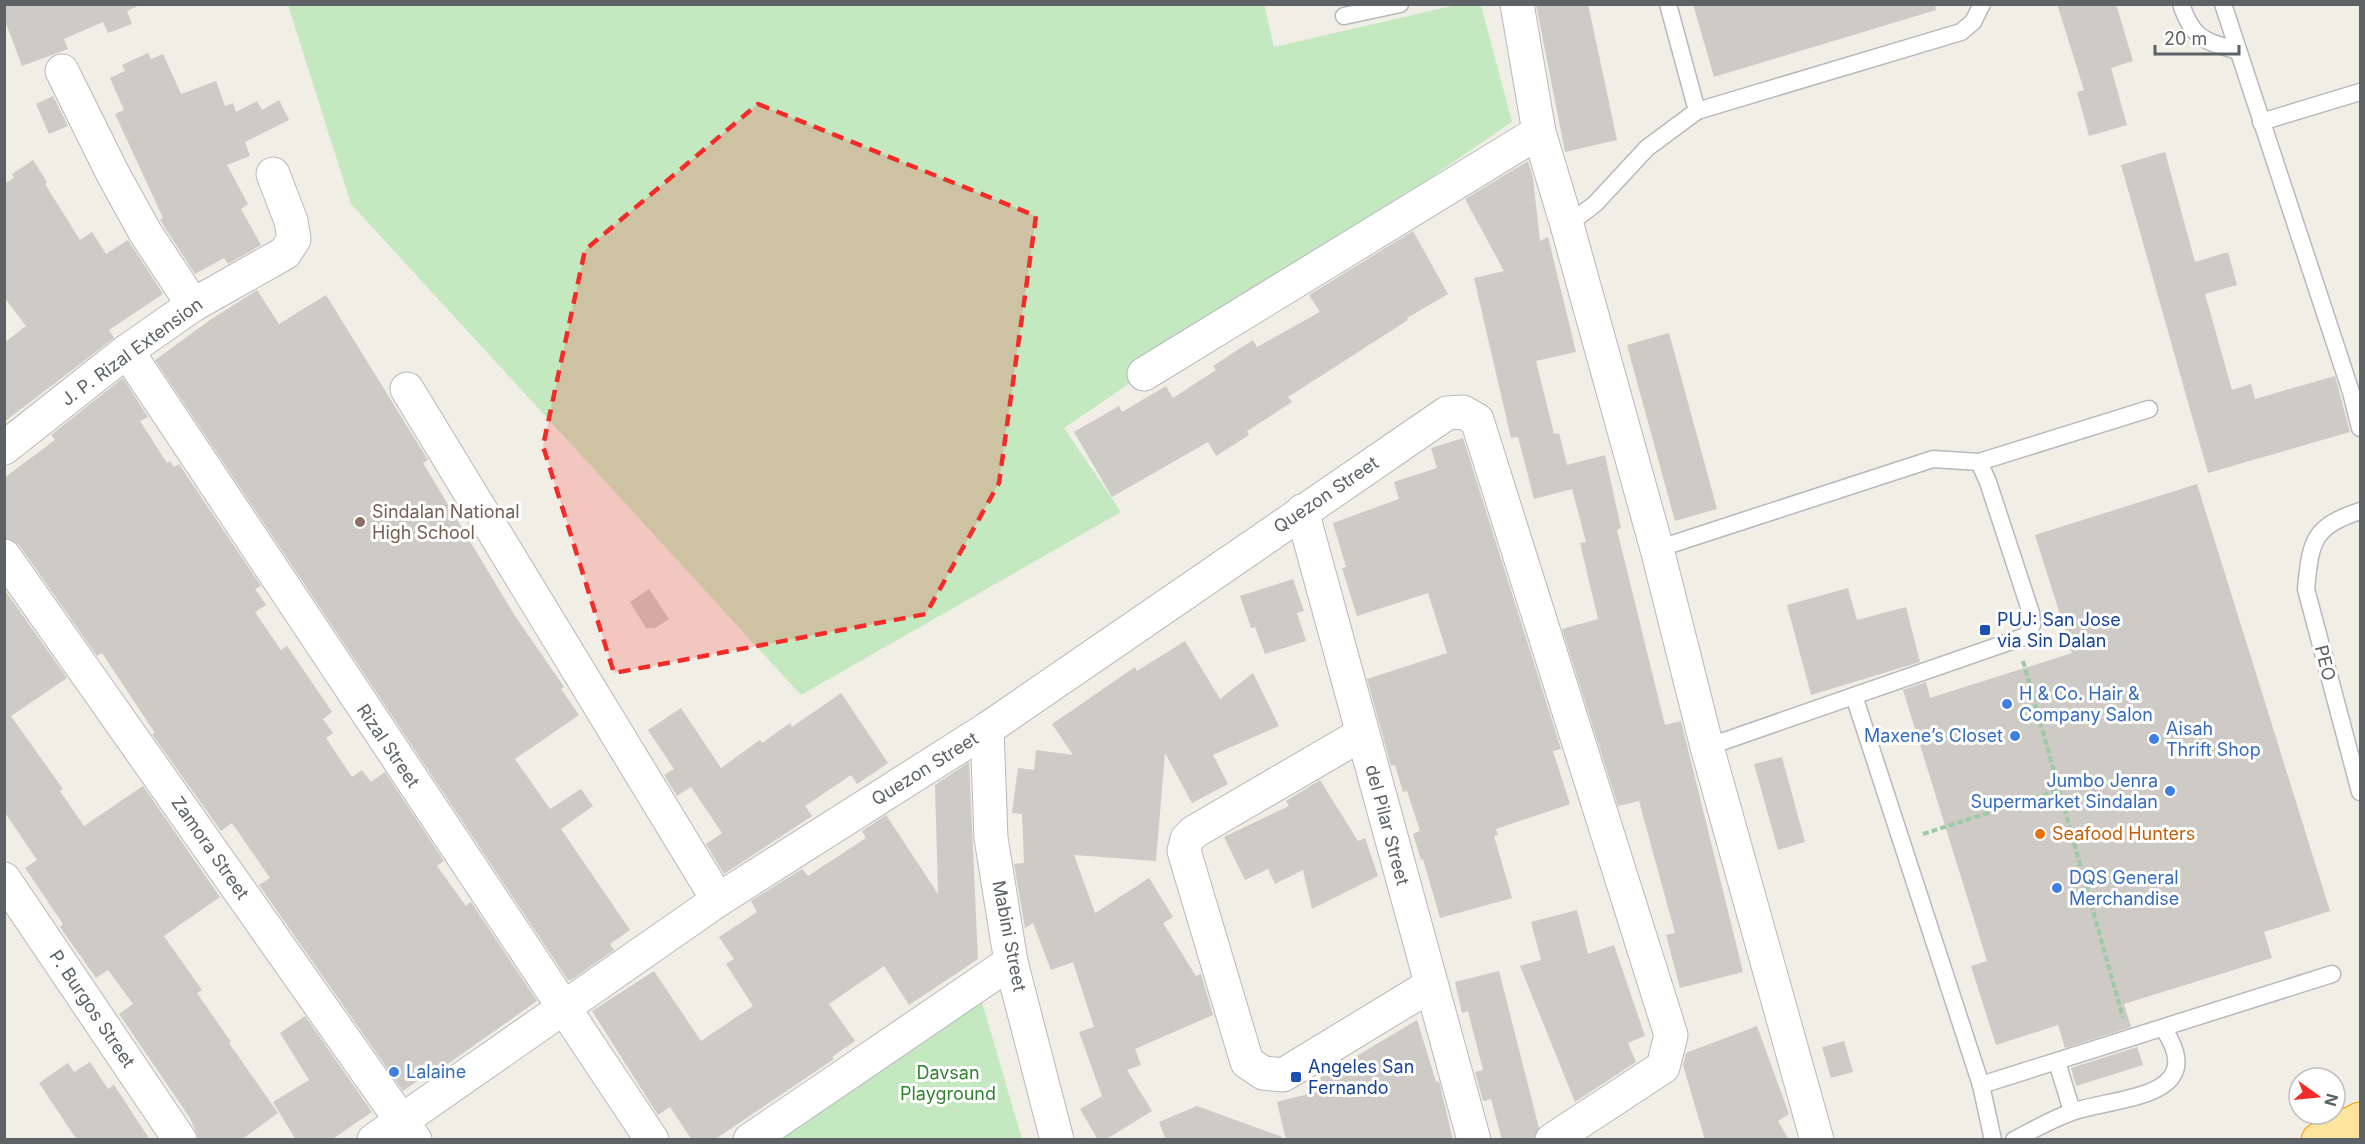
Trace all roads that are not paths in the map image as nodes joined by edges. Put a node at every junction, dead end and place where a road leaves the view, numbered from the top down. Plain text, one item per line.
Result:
1 (1400, 4) edge
2 (1517, 4) edge
3 (1668, 4) edge
4 (1982, 4) edge
5 (2181, 4) edge
6 (2223, 4) edge
7 (1344, 16) dead end
8 (2238, 51) junction
9 (62, 71) dead end
10 (2361, 92) edge
11 (1697, 111) junction
12 (2261, 123) junction
13 (1539, 132) junction
14 (273, 174) dead end
15 (1567, 225) junction
16 (193, 305) junction
17 (127, 351) junction
18 (1144, 374) dead end
19 (407, 389) dead end
20 (2356, 390) edge
21 (2149, 409) dead end
22 (2361, 429) edge
23 (4, 448) edge
24 (1978, 462) junction
25 (1302, 511) junction
26 (2361, 512) edge
27 (1657, 549) junction
28 (4, 556) edge
29 (1854, 696) junction
30 (987, 729) junction
31 (1362, 734) junction
32 (1707, 747) junction
33 (2361, 792) edge
34 (4, 879) edge
35 (718, 900) junction
36 (1011, 962) junction
37 (2332, 974) dead end
38 (1431, 985) junction
39 (562, 1008) junction
40 (2163, 1028) junction
41 (2056, 1062) junction
42 (1981, 1085) junction
43 (2072, 1112) junction
44 (2361, 1119) edge
45 (408, 1130) edge
46 (180, 1140) edge
47 (374, 1140) edge
48 (652, 1140) edge
49 (750, 1140) edge
50 (1057, 1140) edge
51 (1474, 1140) edge
52 (1552, 1140) edge
53 (1817, 1140) edge
54 (1993, 1140) edge
55 (2014, 1140) edge
56 (2318, 1140) edge

1 - 7 lane
2 - 13 street
3 - 11 lane
4 - 11 lane
5 - 8 lane
6 - 8 lane
8 - 12 lane
9 - 16 street
10 - 12 lane
11 - 15 lane
12 - 20 lane
13 - 15 street
13 - 18 street
14 - 16 street, J. P. Rizal Extension
15 - 27 street
16 - 17 street, J. P. Rizal Extension
17 - 23 street, J. P. Rizal Extension
17 - 39 street, Rizal Street
19 - 35 street
20 - 22 lane
21 - 24 lane
24 - 27 lane
24 - 29 lane
25 - 30 street, Quezon Street
25 - 31 street, del Pilar Street
25 - 52 street, Quezon Street
26 - 33 lane, PEO
27 - 32 street
28 - 45 street, Zamora Street
29 - 32 lane
29 - 42 lane
30 - 35 street, Quezon Street
30 - 36 street, Mabini Street
31 - 38 street, del Pilar Street
31 - 38 street
32 - 53 street
34 - 46 street, P. Burgos Street
35 - 39 street, Quezon Street
36 - 49 street
36 - 50 street, Mabini Street
37 - 40 lane
38 - 51 street, del Pilar Street
39 - 45 street, Quezon Street
39 - 48 street, Rizal Street
40 - 41 lane
40 - 43 lane
41 - 42 lane
41 - 43 lane
42 - 54 lane
43 - 55 lane
44 - 56 highway
45 - 47 street, Quezon Street

